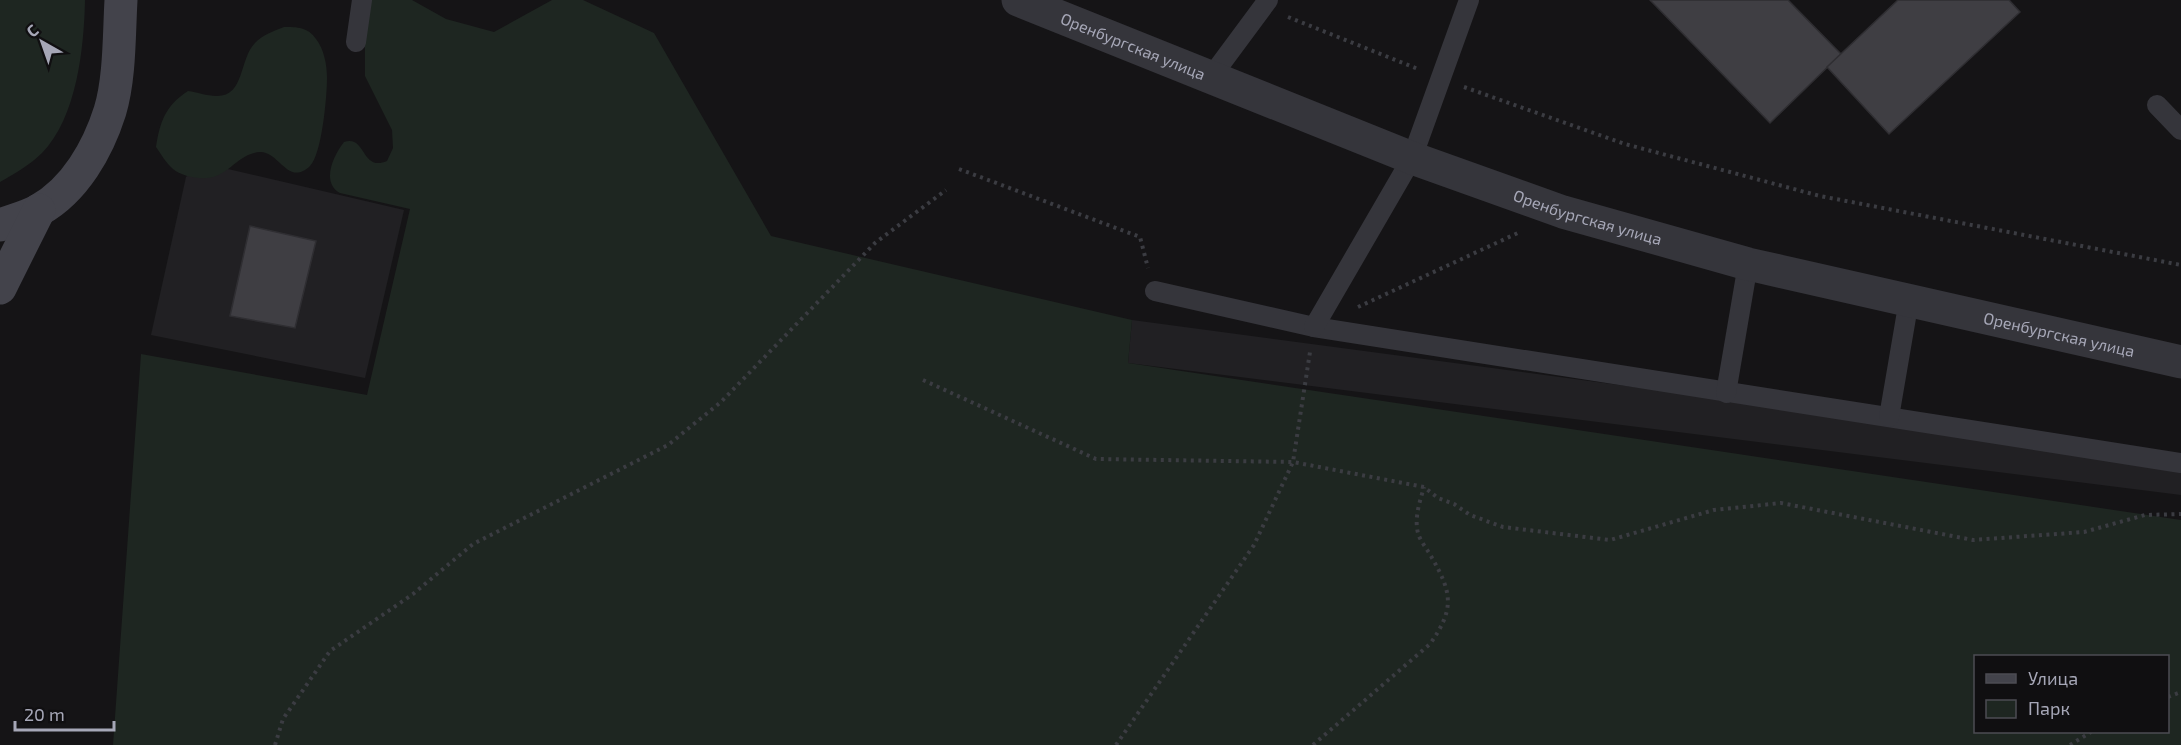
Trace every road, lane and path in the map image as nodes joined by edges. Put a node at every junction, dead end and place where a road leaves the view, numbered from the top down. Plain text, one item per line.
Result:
1 (121, 0) edge
2 (362, 0) edge
3 (1018, 0) edge
4 (1469, 0) edge
5 (1265, 4) edge
6 (356, 42) dead end
7 (1211, 77) junction
8 (1439, 78) junction
9 (2157, 105) dead end
10 (2181, 130) edge
11 (1412, 158) junction
12 (959, 169) dead end
13 (946, 190) dead end
14 (39, 210) junction
15 (1563, 212) junction
16 (0, 225) edge
17 (1748, 264) junction
18 (2181, 265) edge
19 (0, 288) edge
20 (1155, 291) joint
21 (1909, 300) junction
22 (1314, 327) junction
23 (2181, 362) edge
24 (923, 380) dead end
25 (1726, 393) junction
26 (1889, 417) junction
27 (1293, 462) junction
28 (2181, 463) edge
29 (1424, 486) junction
30 (2181, 514) edge
31 (2089, 733) edge
32 (275, 745) edge
33 (1116, 745) edge
34 (1313, 745) edge
35 (2070, 745) edge

1 - 14 main road
2 - 6 lane
3 - 7 street, Оренбургская улица
4 - 8 lane
5 - 7 lane
5 - 8 path
7 - 11 street, Оренбургская улица
8 - 11 lane
8 - 18 path
9 - 10 lane
11 - 15 street, Оренбургская улица
11 - 22 lane
12 - 20 path
13 - 32 path
14 - 16 main road
14 - 19 main road
15 - 17 street, Оренбургская улица
15 - 22 path
17 - 21 street, Оренбургская улица
17 - 25 lane
20 - 22 lane
21 - 23 street, Оренбургская улица
21 - 26 lane
22 - 25 lane
22 - 27 path
24 - 27 path
25 - 26 lane
26 - 28 lane
27 - 29 path
27 - 33 path
29 - 30 path
29 - 34 path
31 - 35 path

